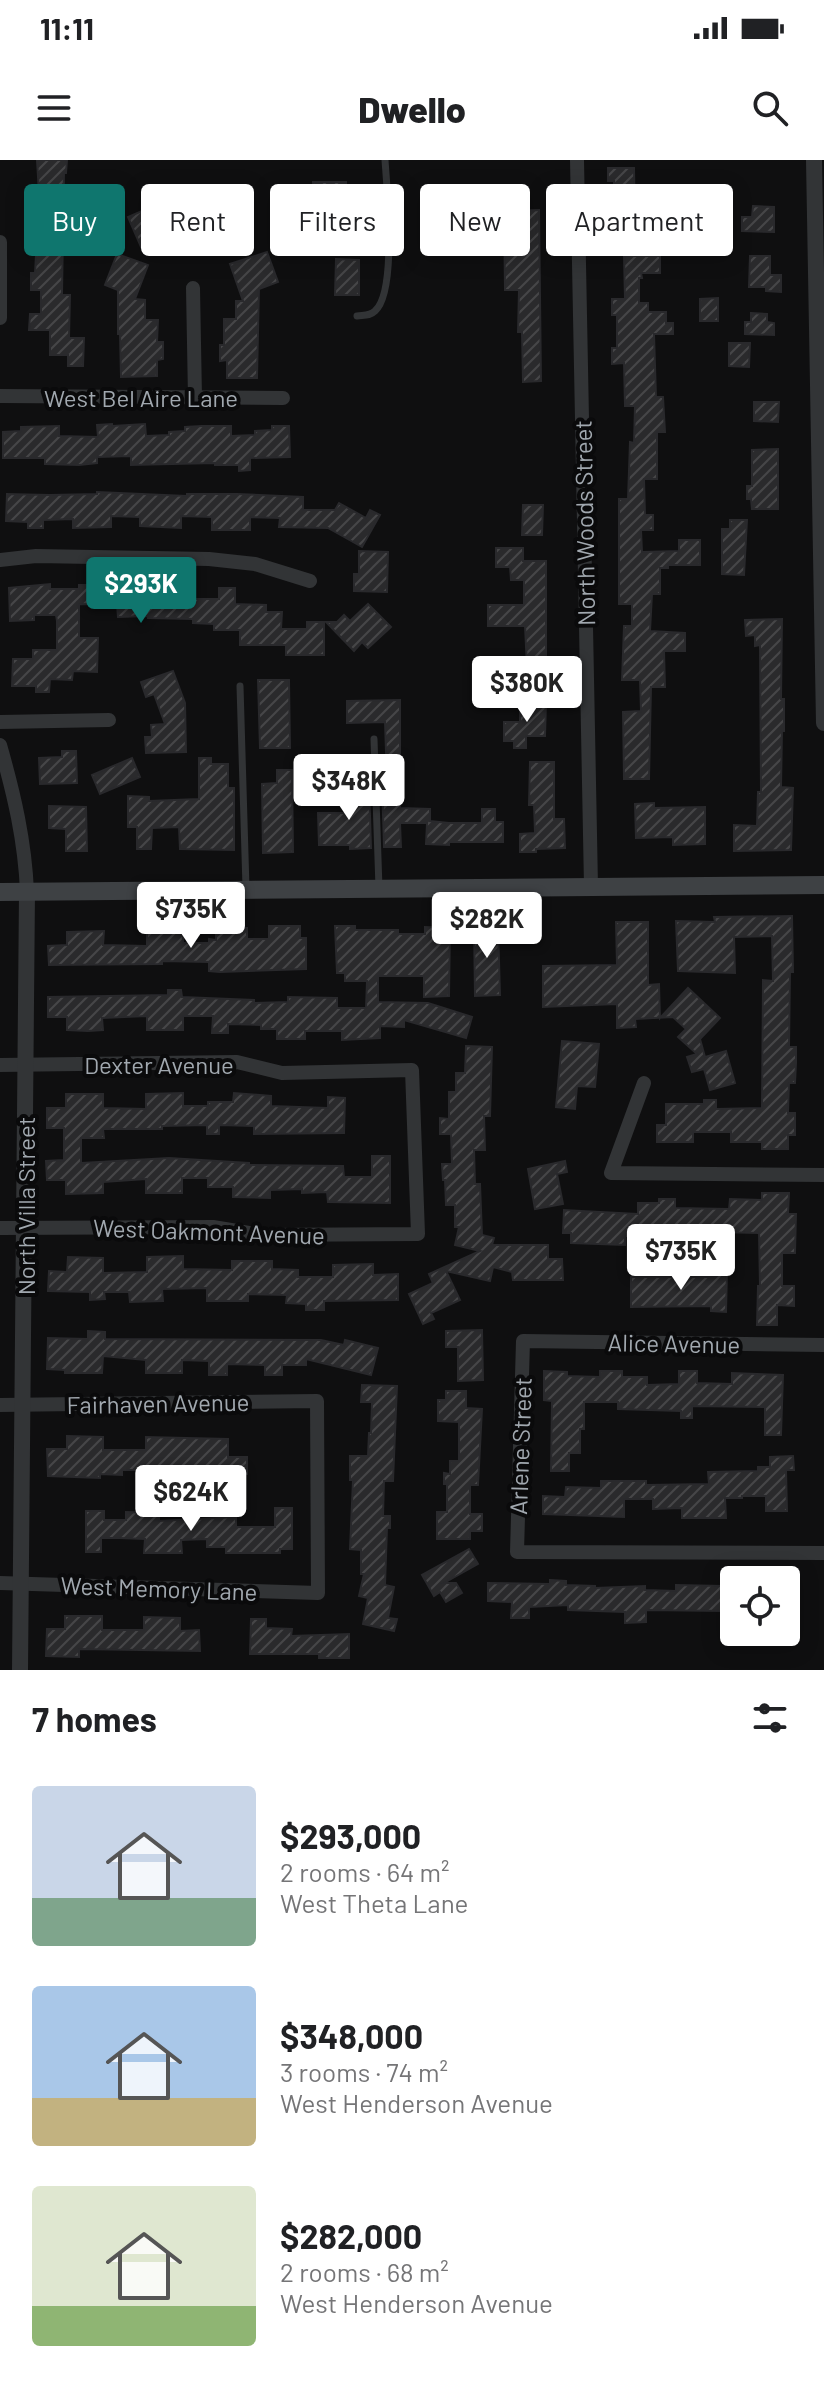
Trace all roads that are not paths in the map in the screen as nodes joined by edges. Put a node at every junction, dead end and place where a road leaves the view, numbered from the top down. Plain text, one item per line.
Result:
1 (385, 160) edge
2 (577, 160) edge
3 (814, 160) edge
4 (0, 242) edge
5 (193, 288) dead end
6 (357, 316) dead end
7 (0, 318) edge
8 (0, 396) edge
9 (195, 398) junction
10 (283, 398) dead end
11 (822, 539) edge
12 (0, 560) edge
13 (310, 581) dead end
14 (240, 686) dead end
15 (109, 720) dead end
16 (0, 722) edge
17 (824, 723) edge
18 (374, 739) dead end
19 (0, 745) edge
20 (824, 885) edge
21 (591, 886) junction
22 (379, 888) junction
23 (246, 890) junction
24 (0, 892) edge
25 (27, 892) junction
26 (0, 1065) edge
27 (27, 1065) junction
28 (644, 1083) dead end
29 (824, 1175) edge
30 (0, 1228) edge
31 (24, 1228) junction
32 (418, 1234) joint
33 (523, 1341) joint
34 (824, 1345) edge
35 (0, 1405) edge
36 (24, 1405) junction
37 (824, 1553) edge
38 (0, 1583) edge
39 (20, 1584) junction
40 (318, 1593) joint
41 (20, 1670) edge

1 - 6 lane
2 - 21 street, North Woods Street
3 - 11 street
4 - 7 street
5 - 9 street
8 - 9 street, West Bel Aire Lane
9 - 10 street, West Bel Aire Lane
11 - 17 street
12 - 13 street
14 - 23 lane
15 - 16 street
18 - 22 lane
19 - 25 street, North Villa Street
20 - 21 main road
21 - 22 main road
22 - 23 main road
23 - 25 main road
24 - 25 main road
25 - 27 street, North Villa Street
26 - 27 street, Dexter Avenue
27 - 31 street, North Villa Street
27 - 32 street, Dexter Avenue
28 - 29 street
30 - 31 street, West Oakmont Avenue
31 - 32 street, West Oakmont Avenue
31 - 36 street, North Villa Street
33 - 34 street, Alice Avenue
33 - 37 street, Arlene Street
35 - 36 street, Fairhaven Avenue
36 - 39 street, North Villa Street
36 - 40 street, Fairhaven Avenue
38 - 39 street, West Memory Lane
39 - 40 street, West Memory Lane
39 - 41 street, North Villa Street

